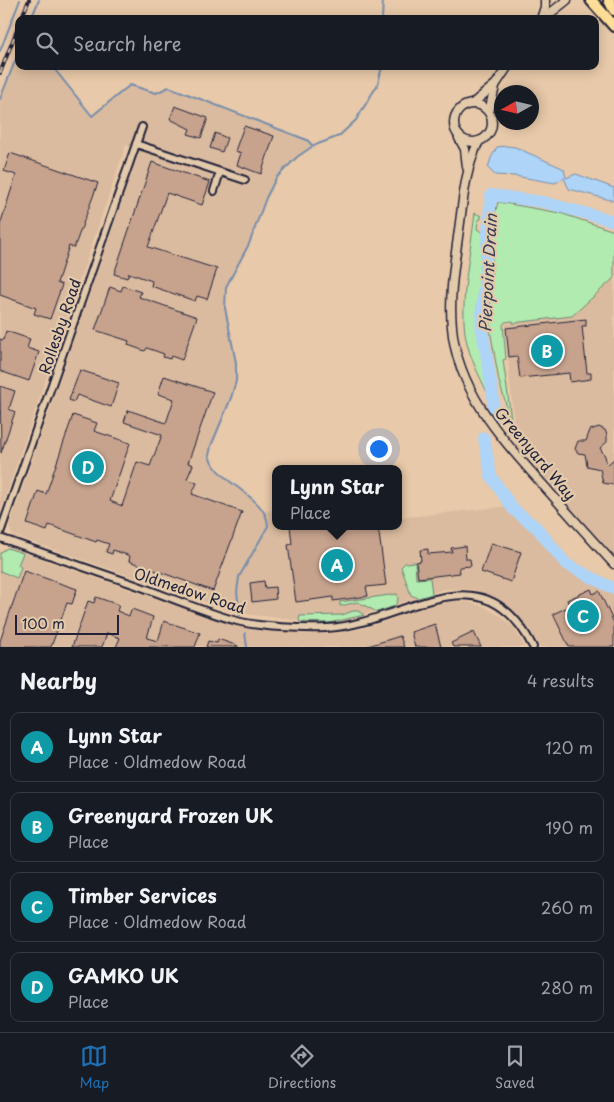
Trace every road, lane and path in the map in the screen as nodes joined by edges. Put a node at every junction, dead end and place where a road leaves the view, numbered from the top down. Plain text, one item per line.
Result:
1 (544, 0) edge
2 (567, 0) edge
3 (591, 0) edge
4 (609, 0) edge
5 (614, 10) edge
6 (543, 15) edge
7 (547, 15) edge
8 (614, 26) edge
9 (505, 70) edge
10 (496, 84) junction
11 (472, 104) junction
12 (489, 112) junction
13 (142, 127) dead end
14 (457, 134) junction
15 (479, 141) junction
16 (136, 144) junction
17 (468, 169) junction
18 (220, 172) junction
19 (245, 180) dead end
20 (214, 191) dead end
21 (0, 534) edge
22 (0, 538) edge
23 (614, 564) edge
24 (533, 647) edge

1 - 6 street
2 - 7 street
3 - 8 highway
4 - 5 highway
9 - 10 street
10 - 11 street
10 - 12 street
11 - 12 street
11 - 14 street
12 - 15 street
13 - 16 street, Rollesby Road
14 - 15 street
14 - 17 street, Greenyard Way
15 - 17 street, Greenyard Way
16 - 18 street
16 - 21 street, Rollesby Road
17 - 23 street, Greenyard Way
18 - 19 street
18 - 20 street
22 - 24 street, Oldmedow Road

